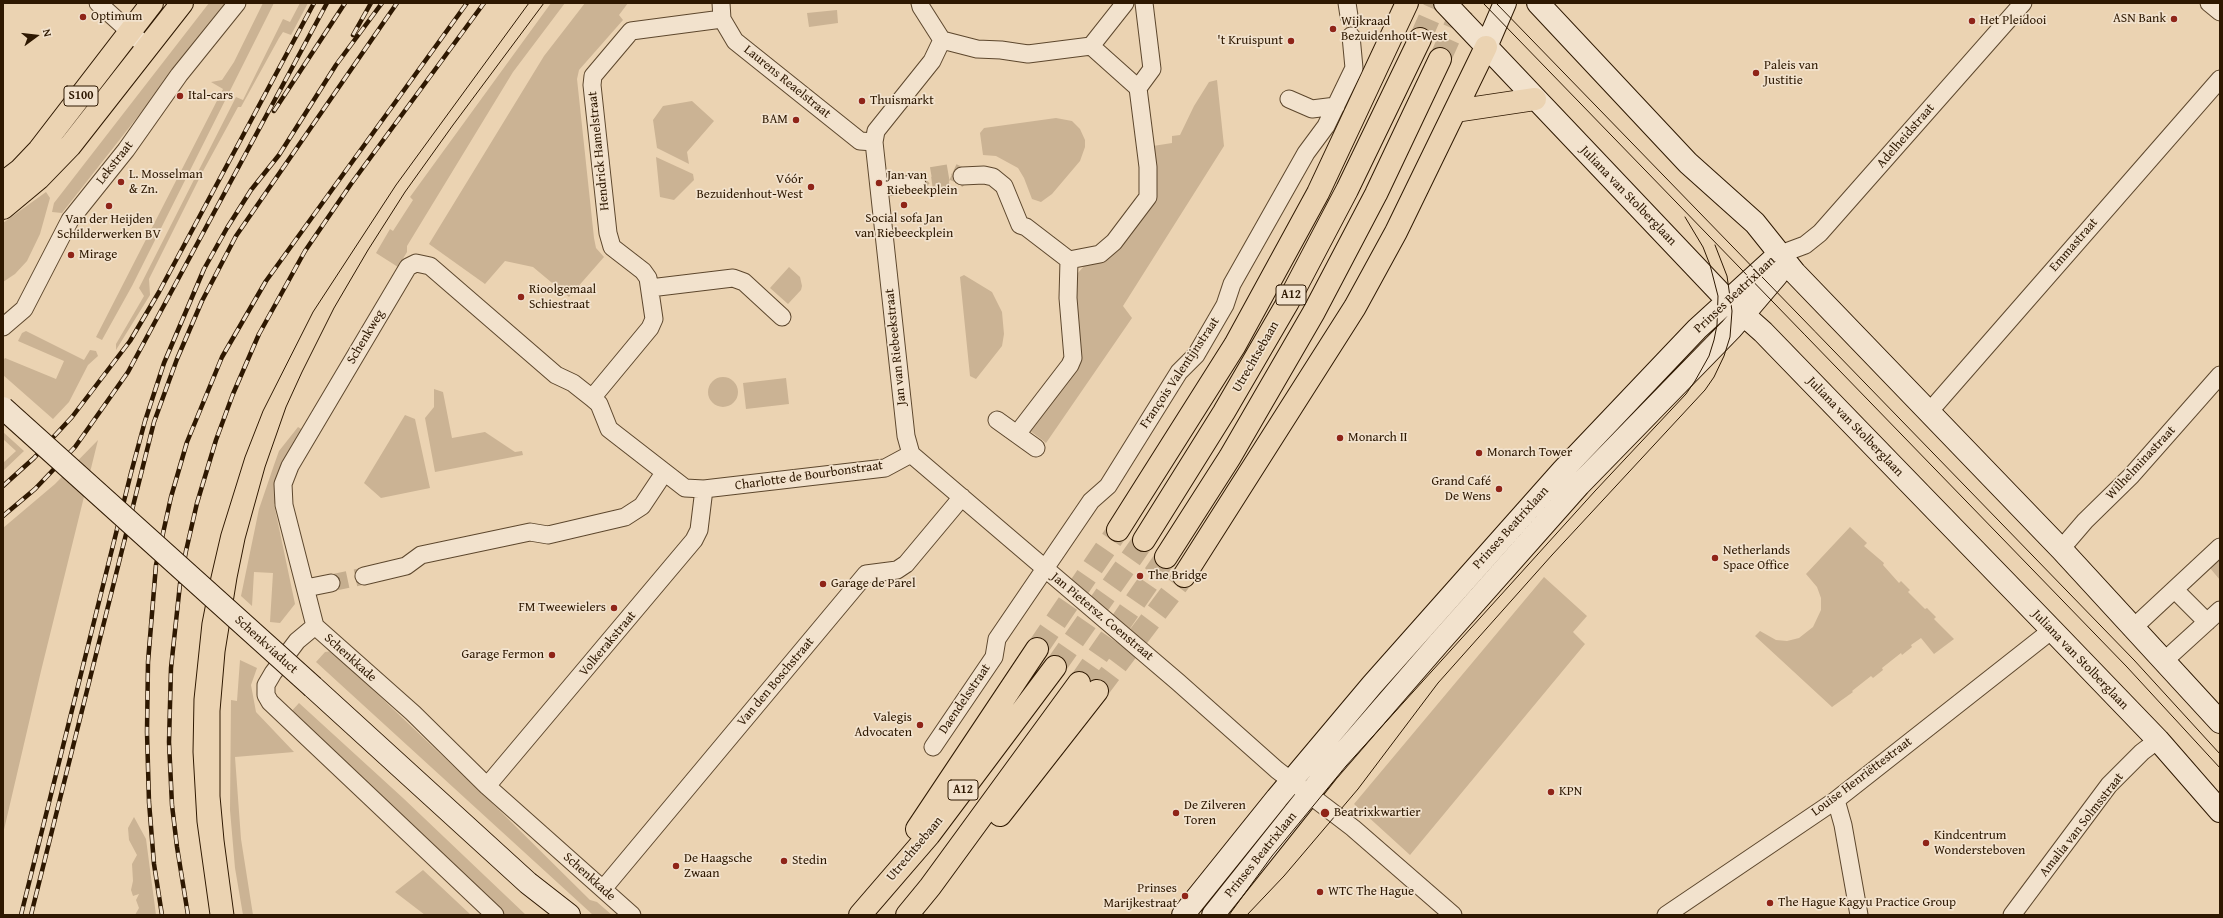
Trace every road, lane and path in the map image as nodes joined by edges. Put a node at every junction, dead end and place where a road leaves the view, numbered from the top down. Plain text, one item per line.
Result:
1 (98, 3) edge
2 (152, 3) edge
3 (237, 3) edge
4 (920, 3) edge
5 (1125, 3) edge
6 (1144, 3) edge
7 (1445, 3) edge
8 (1504, 3) edge
9 (1538, 3) edge
10 (2023, 3) edge
11 (2209, 3) edge
12 (1407, 4) edge
13 (175, 6) edge
14 (722, 11) edge
15 (2220, 12) edge
16 (129, 32) junction
17 (1351, 36) dead end
18 (1420, 39) tunnel mouth
19 (942, 40) junction
20 (1090, 46) junction
21 (1486, 47) junction
22 (148, 48) junction
23 (1440, 59) tunnel mouth
24 (2220, 79) edge
25 (1138, 88) junction
26 (1289, 99) dead end
27 (1536, 99) junction
28 (1336, 106) junction
29 (1455, 111) junction
30 (874, 142) junction
31 (962, 176) tunnel mouth
32 (3, 183) edge
33 (917, 184) dead end
34 (879, 187) junction
35 (3, 208) edge
36 (1778, 255) junction
37 (1069, 260) junction
38 (650, 288) junction
39 (1734, 307) junction
40 (782, 317) dead end
41 (3, 327) edge
42 (2220, 375) edge
43 (592, 398) junction
44 (3, 408) edge
45 (1929, 412) junction
46 (998, 420) dead end
47 (1017, 434) junction
48 (1036, 448) dead end
49 (911, 454) junction
50 (664, 473) junction
51 (704, 489) junction
52 (962, 497) junction
53 (1118, 530) tunnel mouth
54 (1144, 540) tunnel mouth
55 (2220, 547) edge
56 (2061, 550) junction
57 (1166, 557) tunnel mouth
58 (1045, 569) junction
59 (364, 576) tunnel mouth
60 (1184, 576) tunnel mouth
61 (331, 583) tunnel mouth
62 (306, 588) junction
63 (2175, 590) junction
64 (2220, 610) edge
65 (2207, 622) junction
66 (315, 626) junction
67 (2133, 628) junction
68 (2052, 630) junction
69 (1037, 649) tunnel mouth
70 (2164, 661) junction
71 (1055, 667) tunnel mouth
72 (1088, 687) tunnel mouth
73 (2220, 722) edge
74 (2158, 740) junction
75 (933, 747) dead end
76 (1291, 780) junction
77 (487, 786) junction
78 (1309, 794) junction
79 (1836, 800) junction
80 (2220, 810) edge
81 (528, 883) junction
82 (603, 889) junction
83 (862, 912) edge
84 (495, 915) edge
85 (553, 915) edge
86 (569, 915) edge
87 (632, 915) edge
88 (907, 915) edge
89 (1183, 915) edge
90 (1213, 915) edge
91 (1452, 915) edge
92 (1666, 915) edge
93 (1859, 915) edge
94 (2012, 915) edge

1 - 16 street
2 - 16 main road, S100
3 - 41 street, Lekstraat
4 - 19 street
5 - 20 street
6 - 25 street
7 - 21 street, Juliana van Stolberglaan
8 - 21 street
9 - 36 street
10 - 36 street, Adelheidstraat
11 - 15 street
12 - 53 main road
13 - 22 main road, S100
14 - 30 street, Laurens Reaelstraat
14 - 38 street, Hendrick Hamelstraat
16 - 22 street
16 - 32 main road, S100
17 - 28 street, François Valentijnstraat
18 - 54 main road, Utrechtsebaan / A12
19 - 20 street
19 - 30 street
20 - 25 street
21 - 27 street, Juliana van Stolberglaan
21 - 29 main road
22 - 35 main road, S100
23 - 57 main road, A12
24 - 45 street, Emmastraat
25 - 37 street
26 - 28 street
27 - 29 main road
27 - 39 street, Juliana van Stolberglaan
28 - 58 street, François Valentijnstraat
29 - 60 main road
30 - 34 street
31 - 37 street
33 - 34 street
34 - 49 street, Jan van Riebeekstraat
36 - 39 street, Prinses Beatrixlaan
36 - 45 street
37 - 47 street
38 - 40 street
38 - 43 street, Hendrick Hamelstraat
39 - 68 street, Juliana van Stolberglaan
39 - 76 street, Prinses Beatrixlaan
39 - 78 street, Prinses Beatrixlaan
42 - 56 street, Wilhelminastraat
43 - 50 street, Schenkweg
43 - 62 street, Schenkweg
44 - 81 street, Schenkviaduct, bridge
45 - 56 street
46 - 47 street
47 - 48 street
49 - 51 street, Charlotte de Bourbonstraat
49 - 52 street, Jan Pietersz. Coenstraat
50 - 51 street, Charlotte de Bourbonstraat
50 - 59 street
51 - 77 street, Volkerakstraat
52 - 58 street, Jan Pietersz. Coenstraat
52 - 82 street, Van den Boschstraat
55 - 63 street
56 - 67 street
58 - 75 street, Daendelsstraat
58 - 76 street, Jan Pietersz. Coenstraat
61 - 62 street
62 - 66 street, Schenkweg
63 - 65 street
63 - 67 street
64 - 65 street
65 - 70 street
66 - 77 street, Schenkkade
66 - 84 street, Schenkkade
67 - 70 street
68 - 74 street, Juliana van Stolberglaan
68 - 79 street, Louise Henriëttestraat
69 - 83 main road
70 - 73 street
71 - 83 main road, Utrechtsebaan / A12
72 - 88 main road
74 - 80 street, Juliana van Stolberglaan
74 - 94 street, Amalia van Solmsstraat
76 - 78 street
76 - 89 street, Prinses Beatrixlaan
77 - 82 street, Schenkkade
78 - 90 street, Prinses Beatrixlaan
78 - 91 street
79 - 92 street, Louise Henriëttestraat
79 - 93 street
81 - 85 street, Schenkviaduct
81 - 86 street, Schenkviaduct
82 - 87 street, Schenkkade

